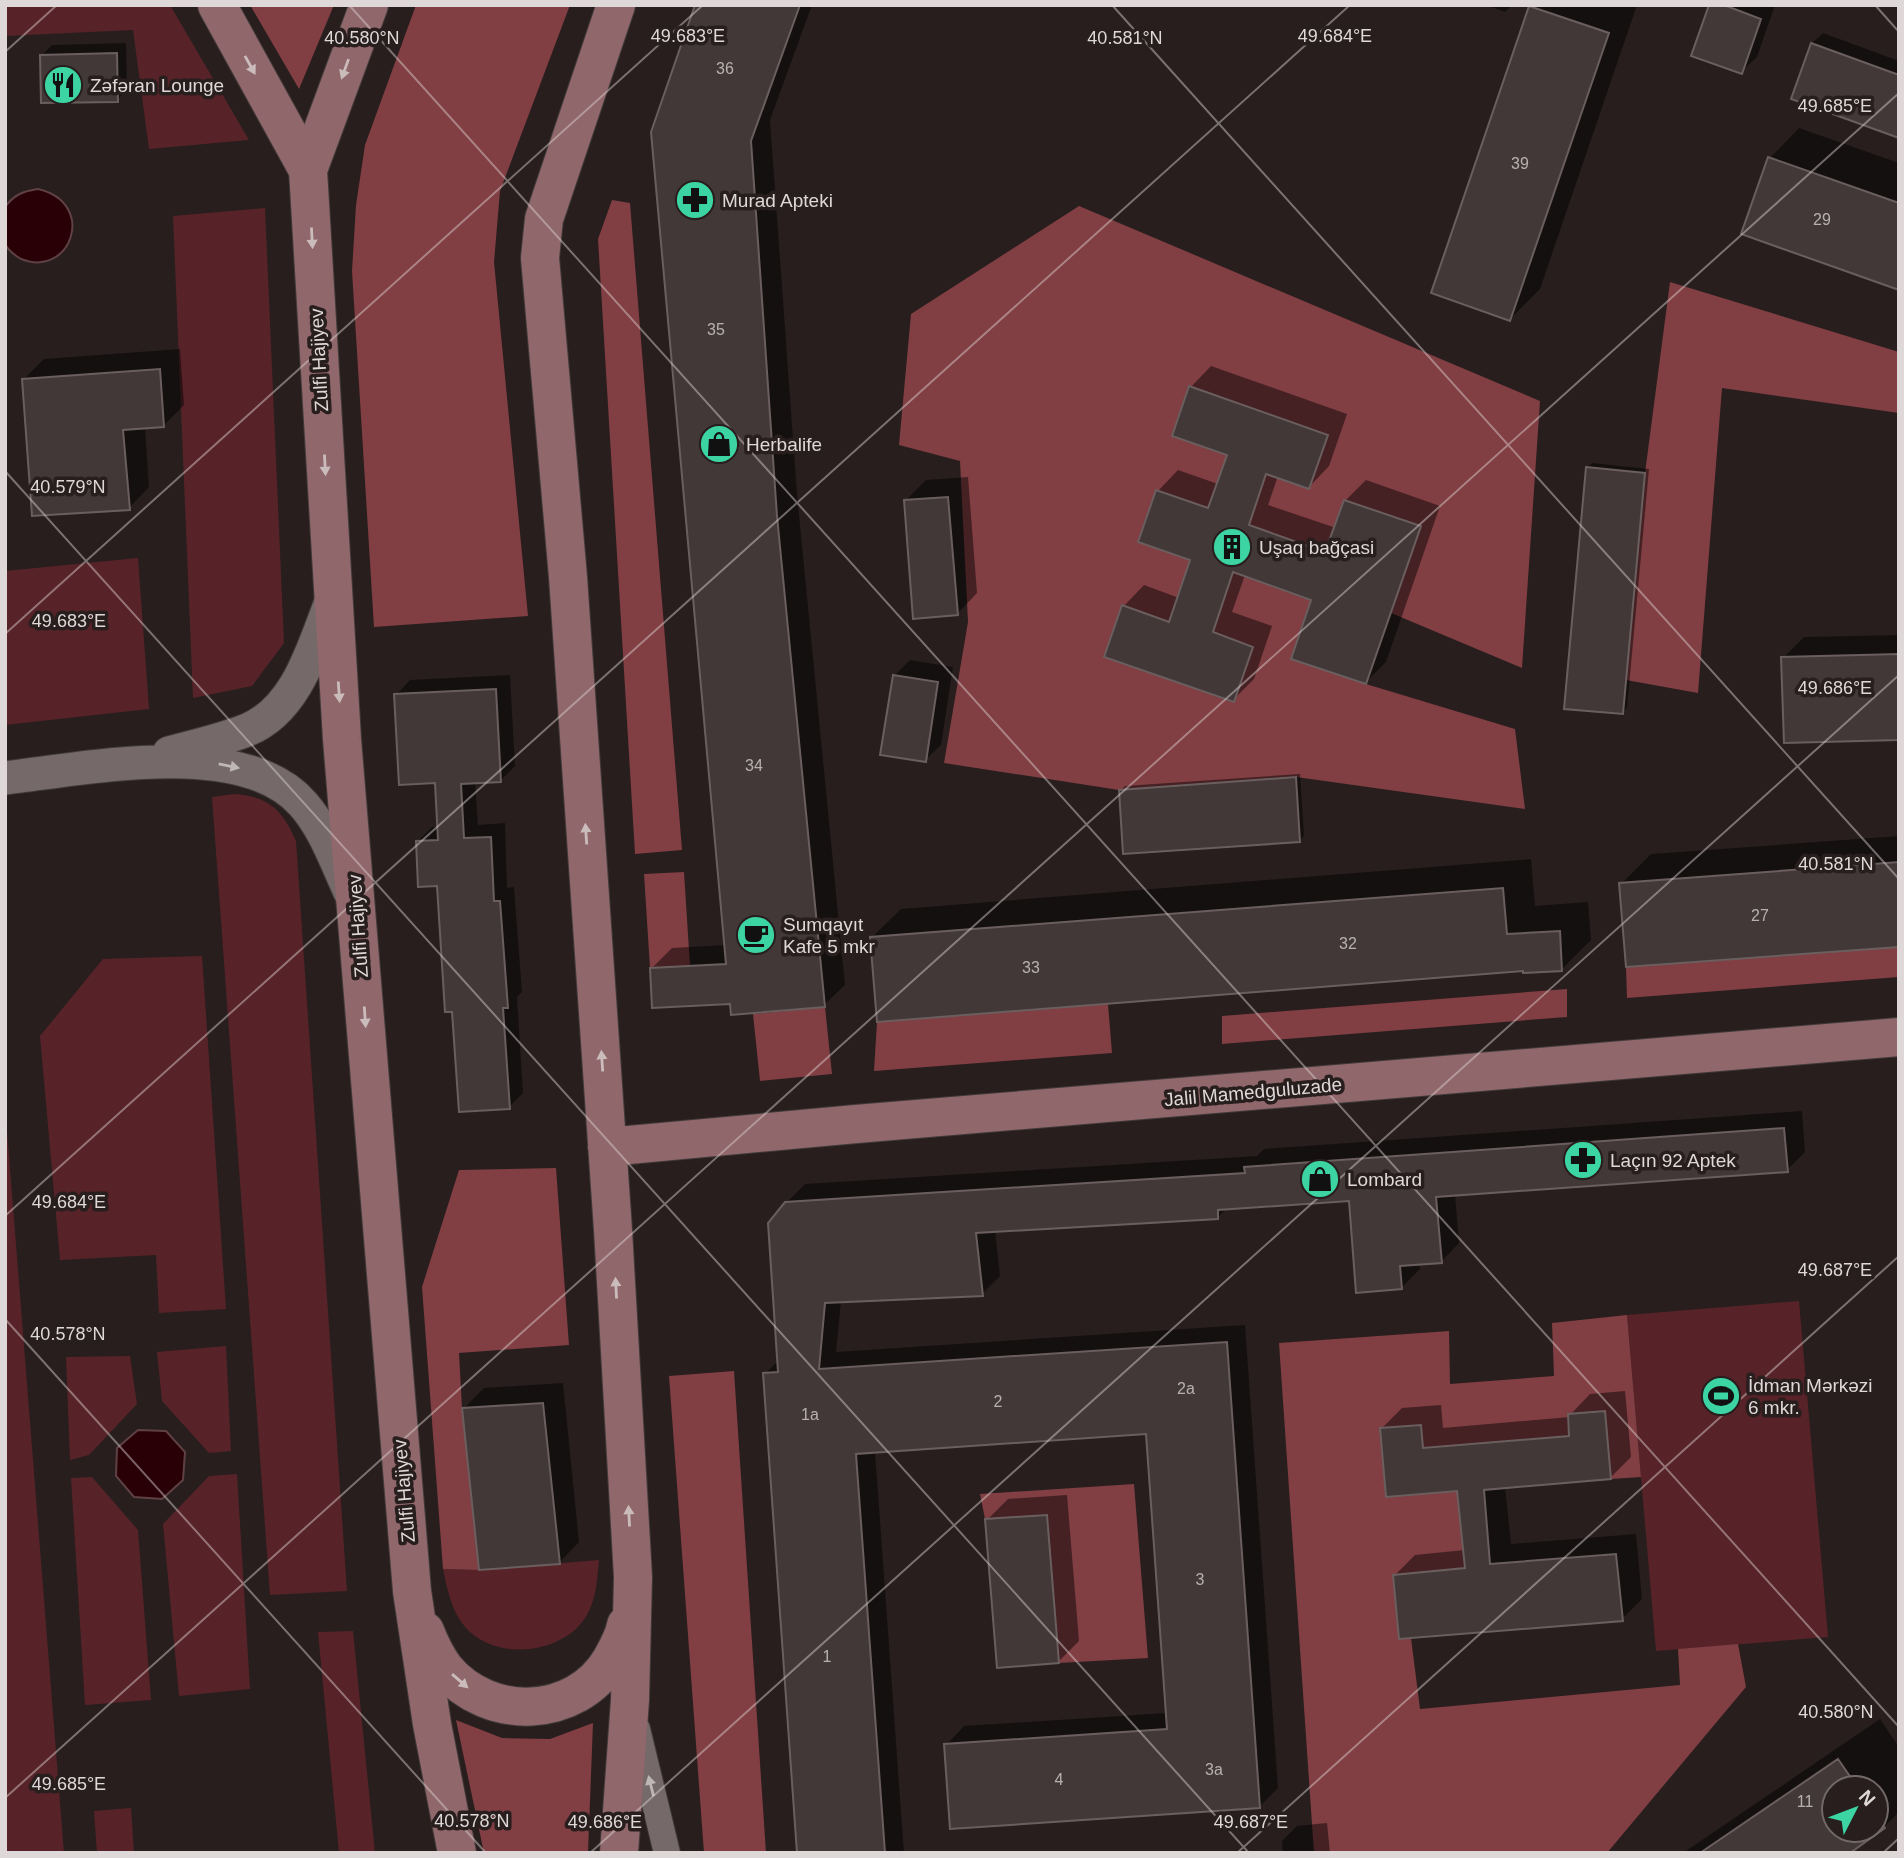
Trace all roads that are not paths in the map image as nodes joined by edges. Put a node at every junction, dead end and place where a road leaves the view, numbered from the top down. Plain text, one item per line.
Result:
1 (217, 5) edge
2 (369, 5) edge
3 (616, 5) edge
4 (308, 170) junction
5 (333, 597) junction
6 (136, 763) junction
7 (5, 778) edge
8 (358, 909) junction
9 (1899, 1037) edge
10 (607, 1147) junction
11 (632, 1577) junction
12 (413, 1603) junction
13 (630, 1700) junction
14 (457, 1853) edge
15 (619, 1853) edge
16 (667, 1853) edge

1 -> 4 main road
2 -> 4 main road, Zulfi Hajiyev
10 -> 3 main road
4 -> 5 main road, Zulfi Hajiyev
5 - 6 street
5 -> 8 main road, Zulfi Hajiyev
6 - 7 street
6 -> 8 street
8 -> 12 main road, Zulfi Hajiyev
9 - 10 main road, Jalil Mamedguluzade
11 -> 10 main road
12 -> 11 main road
11 - 13 main road
12 - 14 main road, Zulfi Hajiyev
13 - 15 main road
16 -> 13 street

